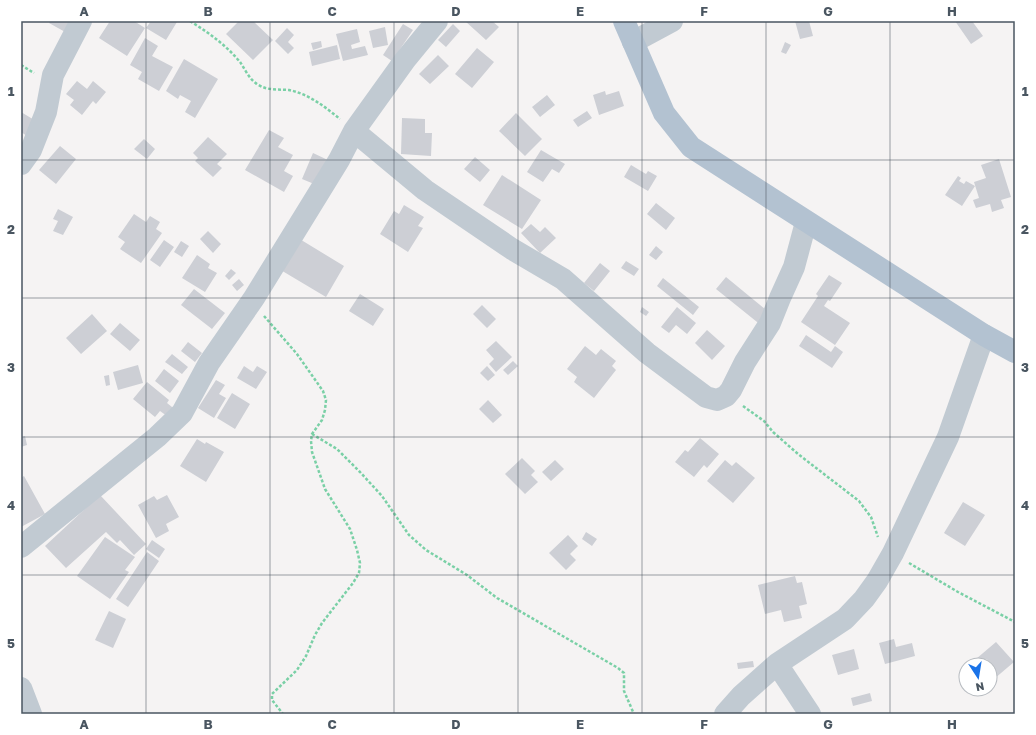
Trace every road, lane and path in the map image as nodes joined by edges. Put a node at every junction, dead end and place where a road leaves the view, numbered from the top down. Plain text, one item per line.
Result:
1 (81, 21) edge
2 (190, 21) edge
3 (437, 21) edge
4 (624, 21) edge
5 (672, 21) edge
6 (634, 42) junction
7 (354, 131) junction
8 (21, 164) edge
9 (806, 222) junction
10 (254, 298) junction
11 (984, 335) junction
12 (1015, 352) edge
13 (722, 398) junction
14 (312, 434) junction
15 (21, 547) edge
16 (890, 558) junction
17 (1015, 622) edge
18 (777, 664) junction
19 (21, 688) edge
20 (31, 714) edge
21 (283, 714) edge
22 (634, 714) edge
23 (725, 714) edge
24 (810, 714) edge

1 - 8 street
2 - 7 path
3 - 7 street
4 - 6 main road
5 - 6 street
6 - 9 main road
7 - 10 street
7 - 13 street
9 - 11 main road
9 - 13 street
10 - 14 path
10 - 15 street
11 - 12 main road
11 - 16 street
13 - 16 path
14 - 21 path
14 - 22 path
16 - 17 path
16 - 18 street
18 - 23 street
18 - 24 street
19 - 20 street

